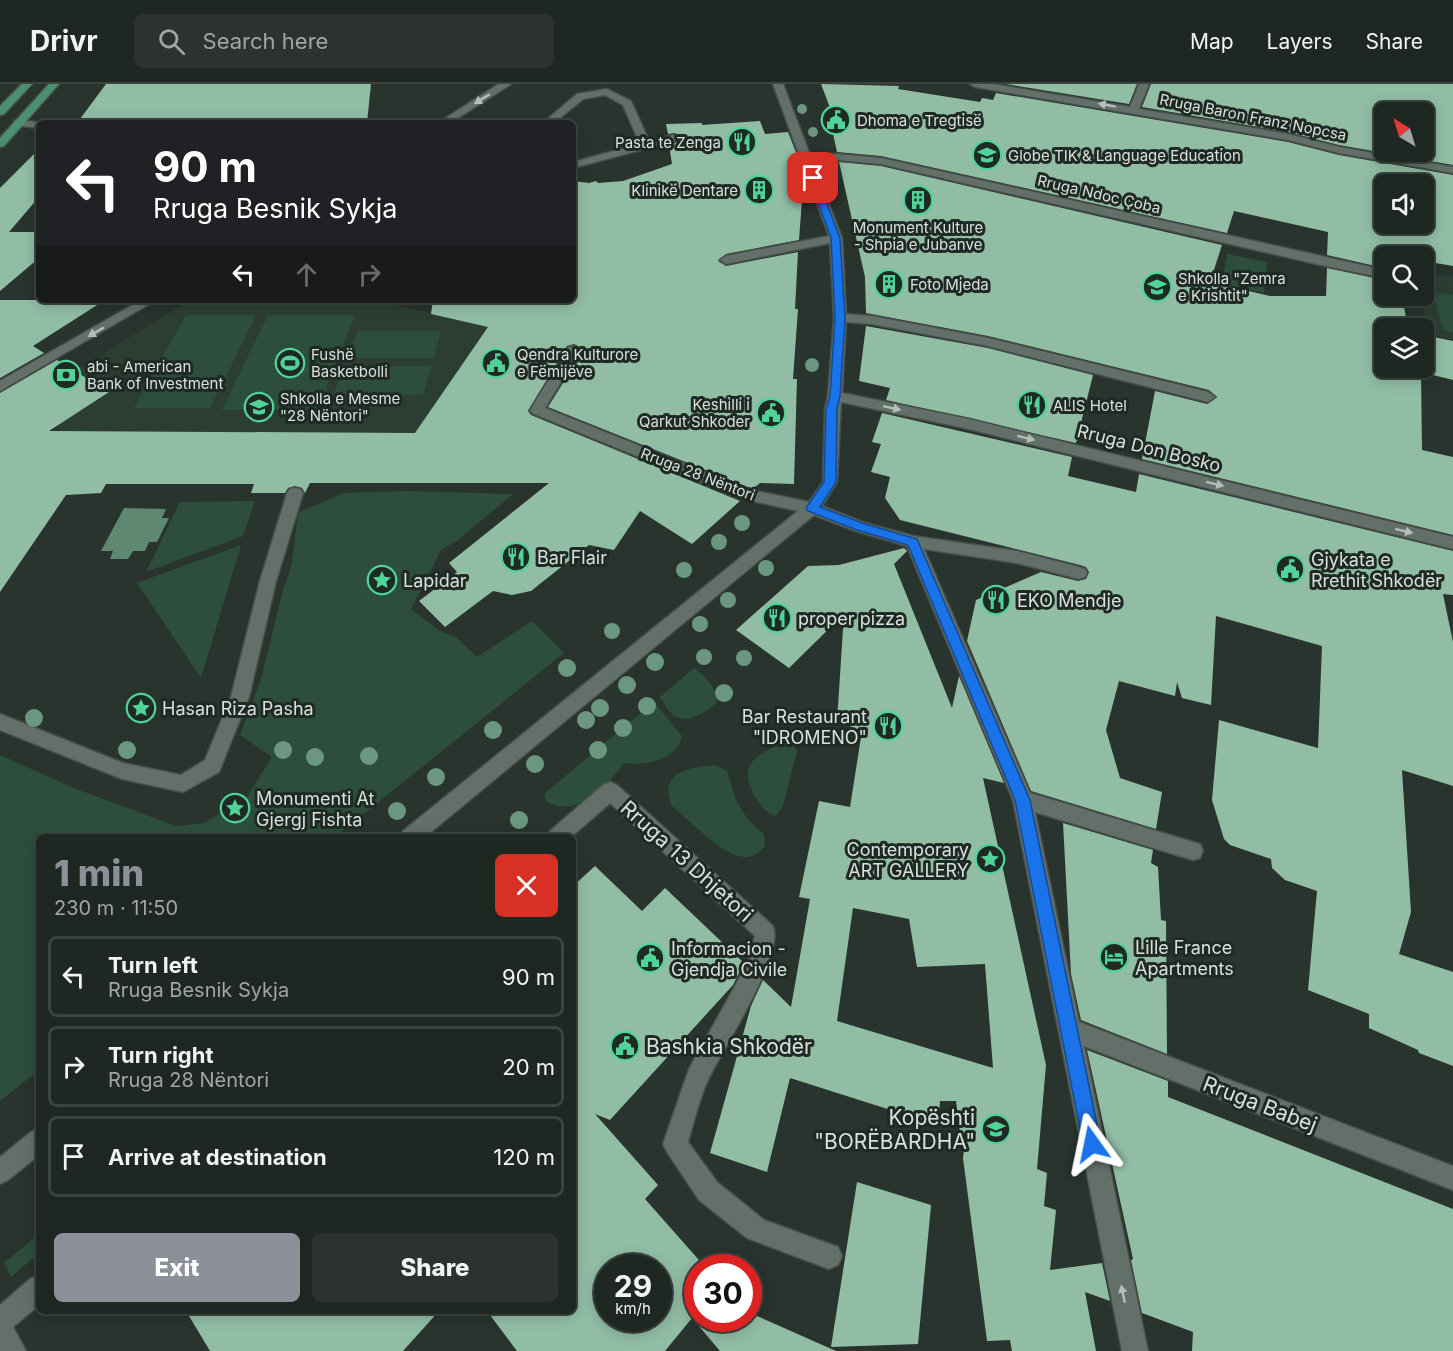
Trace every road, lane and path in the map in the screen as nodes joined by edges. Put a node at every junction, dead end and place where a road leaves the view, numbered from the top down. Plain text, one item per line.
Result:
1 (27, 84) edge
2 (54, 84) edge
3 (506, 84) edge
4 (778, 84) edge
5 (975, 84) edge
6 (1144, 84) edge
7 (1134, 110) junction
8 (0, 112) edge
9 (448, 120) edge
10 (552, 120) edge
11 (18, 123) junction
12 (36, 125) edge
13 (674, 138) dead end
14 (0, 144) edge
15 (646, 146) junction
16 (806, 158) junction
17 (576, 164) edge
18 (1453, 170) edge
19 (836, 238) junction
20 (726, 260) dead end
21 (1374, 272) edge
22 (143, 303) edge
23 (840, 318) junction
24 (574, 350) dead end
25 (0, 387) edge
26 (835, 396) junction
27 (1208, 397) dead end
28 (295, 493) dead end
29 (812, 508) junction
30 (913, 542) junction
31 (1453, 543) edge
32 (1079, 573) dead end
33 (0, 722) edge
34 (1023, 800) junction
35 (414, 834) edge
36 (560, 834) edge
37 (1193, 851) dead end
38 (1068, 1029) junction
39 (36, 1142) edge
40 (0, 1172) edge
41 (1453, 1178) edge
42 (829, 1256) dead end
43 (36, 1291) edge
44 (0, 1322) edge
45 (0, 1330) edge
46 (13, 1351) edge
47 (1134, 1351) edge

1 - 8 main road
2 - 11 main road
3 -> 9 street
4 - 16 street
7 -> 5 street, Rruga Baron Franz Nopcsa
6 - 7 street
7 - 18 street, Rruga Baron Franz Nopcsa
10 - 15 street
11 - 12 street
11 - 14 main road
13 - 15 street
15 - 17 street
16 - 19 street
16 - 21 street, Rruga Ndoc Çoba
19 - 20 street
19 - 23 street
22 -> 25 street
23 - 26 street
23 - 27 street
24 - 29 street, Rruga 28 Nëntori
26 - 29 street
26 -> 31 street, Rruga Don Bosko
28 - 33 street
29 - 30 street
29 - 35 street
30 - 32 street
30 - 34 street
34 - 37 street
34 - 38 street
36 - 42 street, Rruga 13 Dhjetori
38 - 41 street, Rruga Babej
47 -> 38 street
39 - 40 street
43 - 44 street
45 - 46 street

